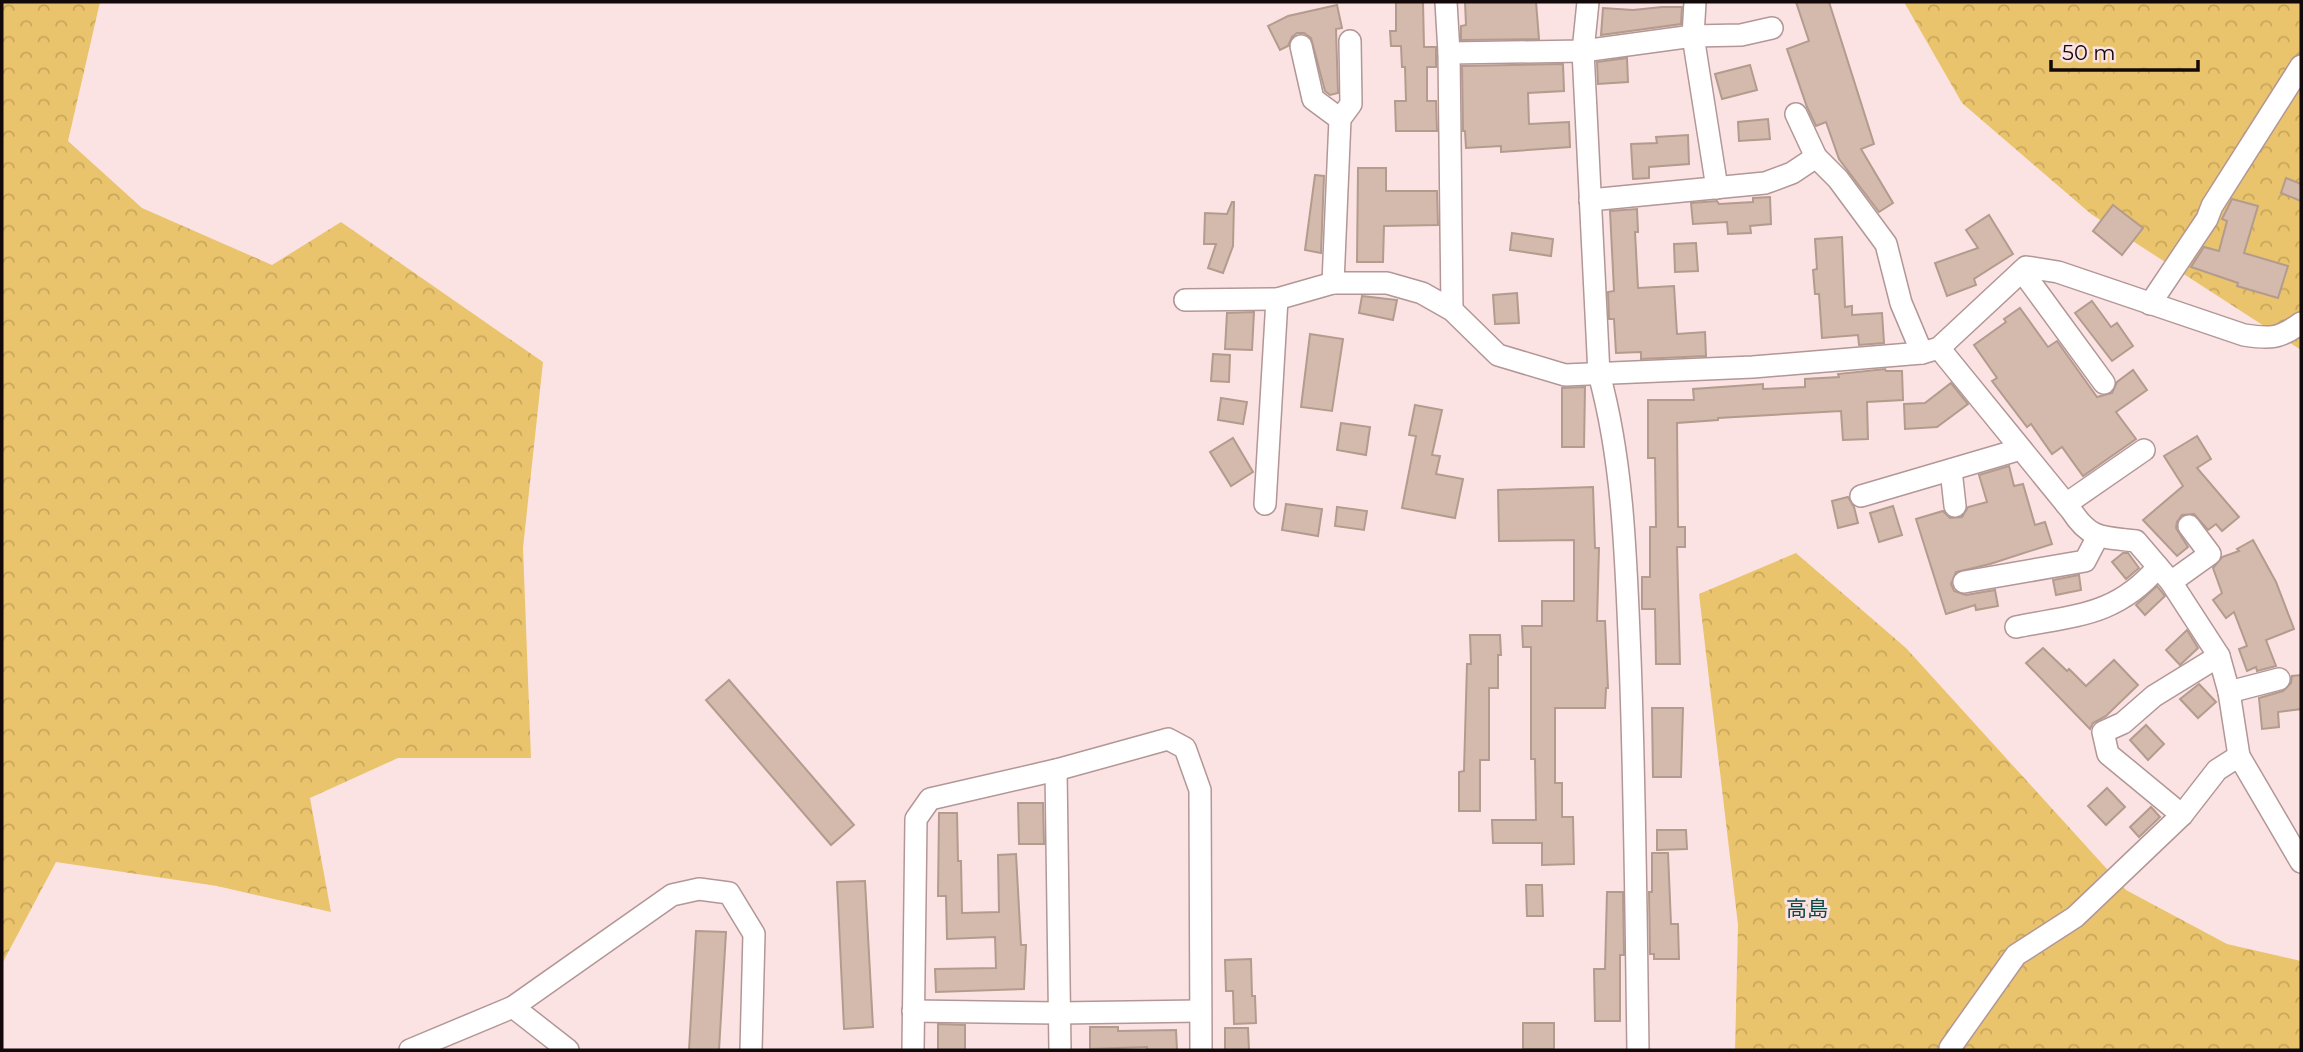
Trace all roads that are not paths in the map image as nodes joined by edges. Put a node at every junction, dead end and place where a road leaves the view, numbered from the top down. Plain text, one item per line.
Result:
1 (1446, 2) edge
2 (1588, 2) edge
3 (1695, 2) edge
4 (1772, 28) dead end
5 (1693, 36) junction
6 (1350, 41) dead end
7 (1301, 46) dead end
8 (1583, 51) junction
9 (1449, 53) junction
10 (2301, 66) edge
11 (1796, 114) dead end
12 (1340, 119) junction
13 (1816, 157) junction
14 (1717, 188) junction
15 (1590, 200) junction
16 (2022, 271) junction
17 (1333, 283) junction
18 (1277, 299) junction
19 (1185, 300) dead end
20 (2150, 304) junction
21 (1452, 310) junction
22 (2301, 323) edge
23 (1930, 351) junction
24 (1599, 374) junction
25 (2104, 383) dead end
26 (2021, 449) junction
27 (2144, 450) dead end
28 (1951, 470) junction
29 (1861, 496) dead end
30 (1265, 504) dead end
31 (2066, 504) junction
32 (1955, 506) dead end
33 (2189, 526) dead end
34 (2098, 536) junction
35 (2165, 574) junction
36 (1964, 582) dead end
37 (2016, 627) dead end
38 (2218, 656) junction
39 (2279, 679) dead end
40 (2229, 692) junction
41 (2239, 756) junction
42 (1056, 770) junction
43 (2182, 815) junction
44 (2301, 862) edge
45 (513, 1007) junction
46 (913, 1011) junction
47 (1200, 1011) junction
48 (1059, 1013) junction
49 (410, 1050) edge
50 (568, 1050) edge
51 (751, 1050) edge
52 (913, 1050) edge
53 (1060, 1050) edge
54 (1201, 1050) edge
55 (1638, 1050) edge
56 (1952, 1050) edge

1 - 9 street
2 - 8 street
3 - 5 street
4 - 5 street
5 - 8 street
5 - 14 street
6 - 12 street
7 - 12 street
8 - 9 street
8 - 15 street
9 - 21 street
10 - 20 street
11 - 13 street
12 - 17 street
13 - 14 street
13 - 23 street
14 - 15 street
15 - 24 street
16 - 20 street
16 - 23 street
16 - 25 street
17 - 18 street
17 - 21 street
18 - 19 street
18 - 30 street
20 - 22 street
21 - 24 street
23 - 24 street
23 - 26 street
24 - 55 street
26 - 28 street
26 - 31 street
27 - 31 street
28 - 29 street
28 - 32 street
31 - 34 street
33 - 35 street
34 - 35 street
34 - 36 street
35 - 37 street
35 - 38 street
38 - 40 street
38 - 43 street
39 - 40 street
40 - 41 street
41 - 43 street
41 - 44 street
42 - 46 street
42 - 47 street
42 - 48 street
43 - 56 street
45 - 49 street
45 - 50 street
45 - 51 street
46 - 48 street
46 - 52 street
47 - 48 street
47 - 54 street
48 - 53 street

